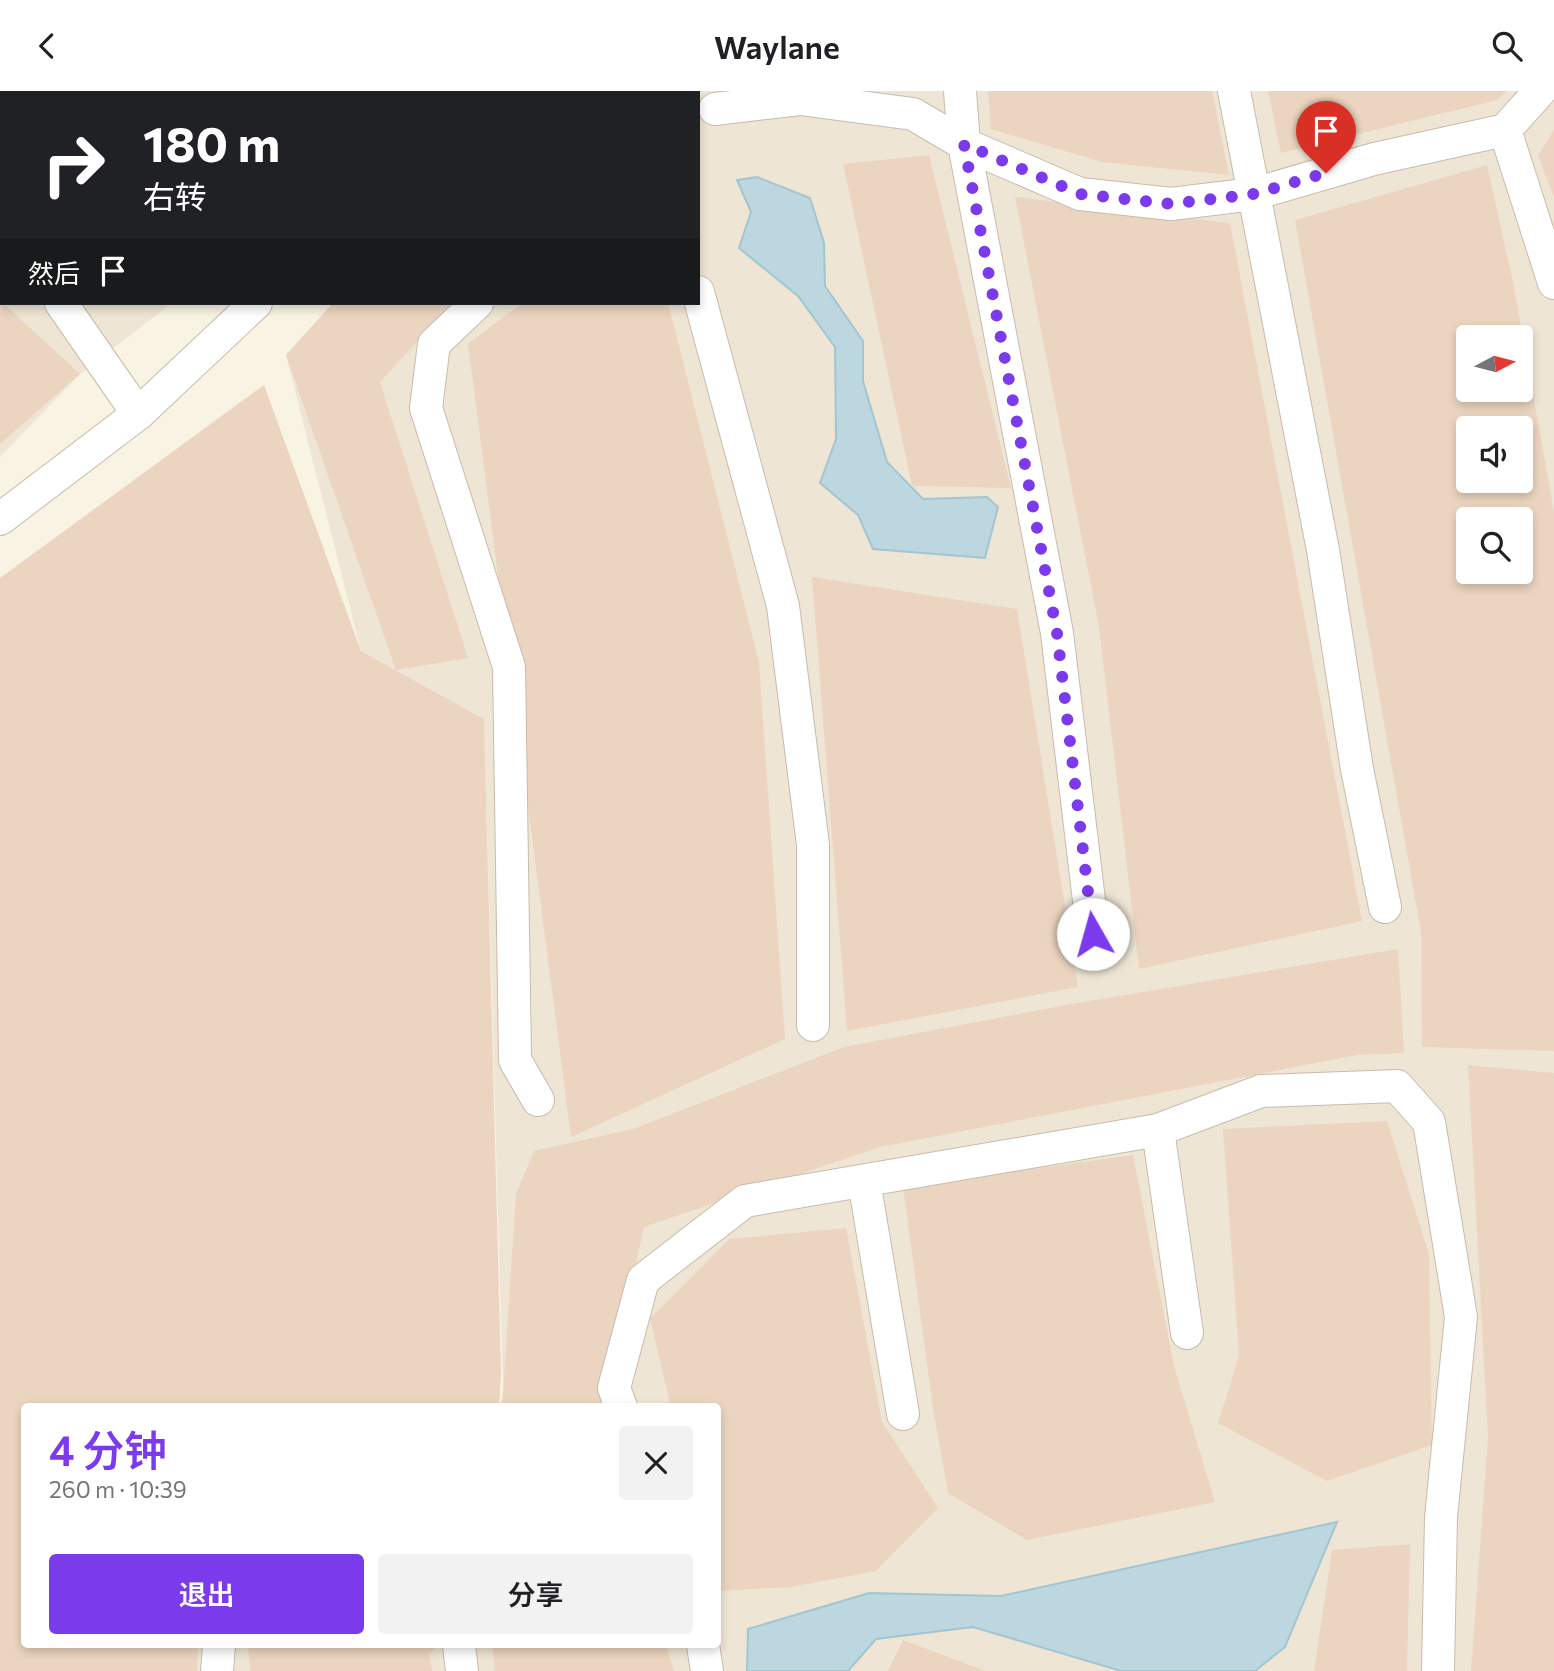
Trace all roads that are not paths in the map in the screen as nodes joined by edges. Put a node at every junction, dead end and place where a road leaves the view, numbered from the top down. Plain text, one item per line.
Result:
1 (960, 91) edge
2 (1234, 91) edge
3 (1540, 91) edge
4 (707, 107) edge
5 (1505, 130) junction
6 (964, 144) junction
7 (1254, 194) junction
8 (1554, 283) edge
9 (700, 299) edge
10 (62, 305) edge
11 (254, 305) edge
12 (475, 305) edge
13 (138, 414) junction
14 (0, 519) edge
15 (1385, 907) dead end
16 (1093, 934) dead end
17 (813, 1025) dead end
18 (538, 1100) dead end
19 (1158, 1130) junction
20 (864, 1181) junction
21 (1187, 1333) dead end
22 (620, 1403) edge
23 (903, 1414) dead end
24 (219, 1648) edge
25 (459, 1648) edge
26 (703, 1648) edge
27 (218, 1671) edge
28 (462, 1671) edge
29 (707, 1671) edge
30 (1438, 1671) edge

1 - 6 street
2 - 7 street
3 - 5 street
4 - 6 street
5 - 7 street
5 - 8 street
6 - 7 street
6 - 16 street
7 - 15 street
9 - 17 street
10 - 13 street
11 - 13 street
12 - 18 street
13 - 14 street
19 - 20 street
19 - 21 street
19 - 30 street
20 - 22 street
20 - 23 street
24 - 27 street
25 - 28 street
26 - 29 street

